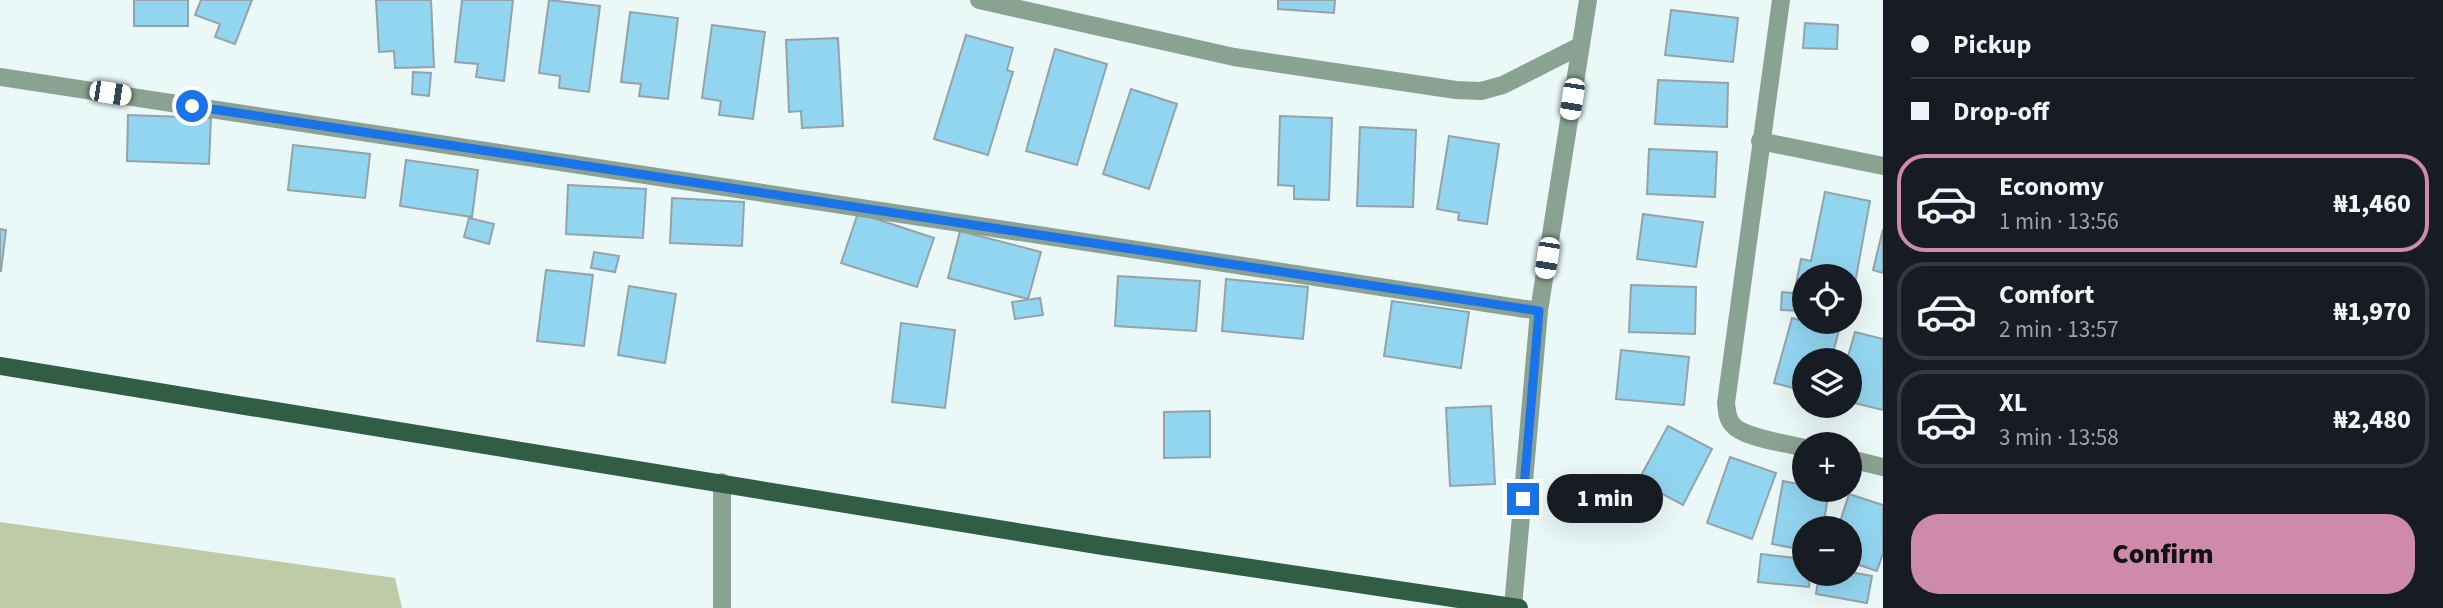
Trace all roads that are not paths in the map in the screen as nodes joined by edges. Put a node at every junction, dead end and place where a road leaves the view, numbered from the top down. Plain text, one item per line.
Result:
1 (979, 0) edge
2 (1588, 0) edge
3 (1781, 0) edge
4 (1580, 46) junction
5 (0, 77) edge
6 (1760, 141) junction
7 (1883, 166) edge
8 (1539, 311) junction
9 (0, 366) edge
10 (1792, 445) edge
11 (1862, 462) edge
12 (1883, 467) edge
13 (722, 482) junction
14 (1516, 607) edge
15 (722, 608) edge

1 - 4 street
2 - 4 street
3 - 6 street
4 - 8 street
5 - 8 street
6 - 7 street
6 - 10 street
8 - 14 street
9 - 13 main road
11 - 12 street
13 - 14 main road
13 - 15 street

